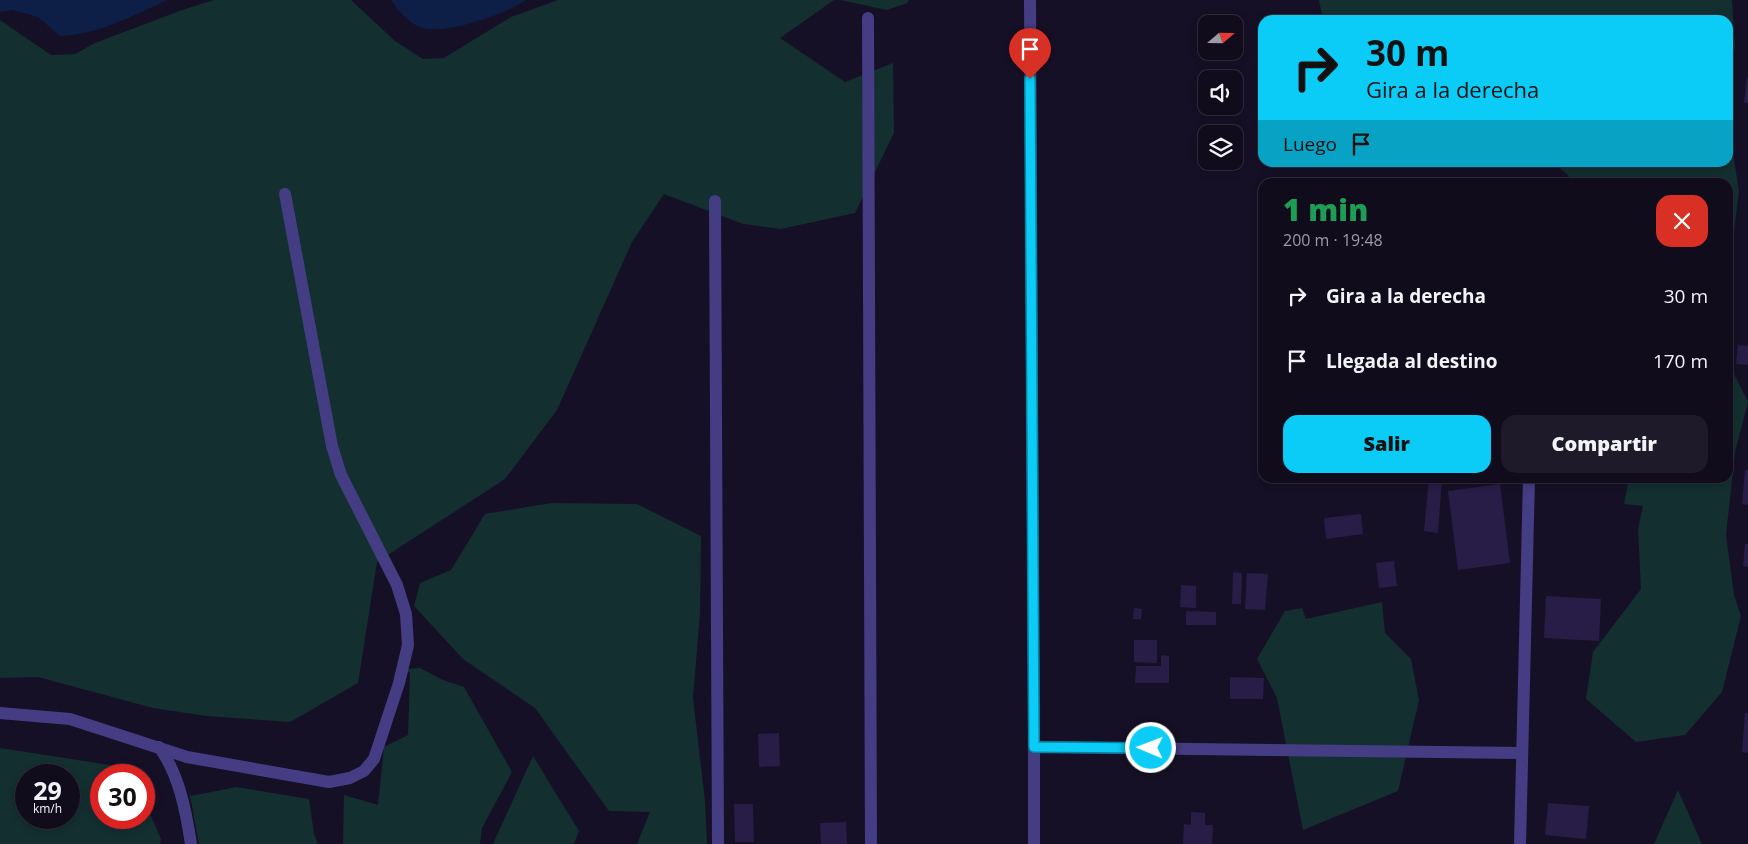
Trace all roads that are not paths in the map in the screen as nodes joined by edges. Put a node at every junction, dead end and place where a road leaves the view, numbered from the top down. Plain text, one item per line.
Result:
1 (1030, 0) edge
2 (868, 18) dead end
3 (285, 194) dead end
4 (715, 200) dead end
5 (1529, 483) edge
6 (0, 713) edge
7 (159, 747) junction
8 (1034, 747) junction
9 (1522, 752) junction
10 (191, 844) edge
11 (718, 844) edge
12 (872, 844) edge
13 (1034, 844) edge
14 (1520, 844) edge

1 - 8 street
2 - 12 street
3 - 7 street
4 - 11 street
5 - 9 street
6 - 7 street
7 - 10 street
8 - 9 street
8 - 13 street
9 - 14 street

